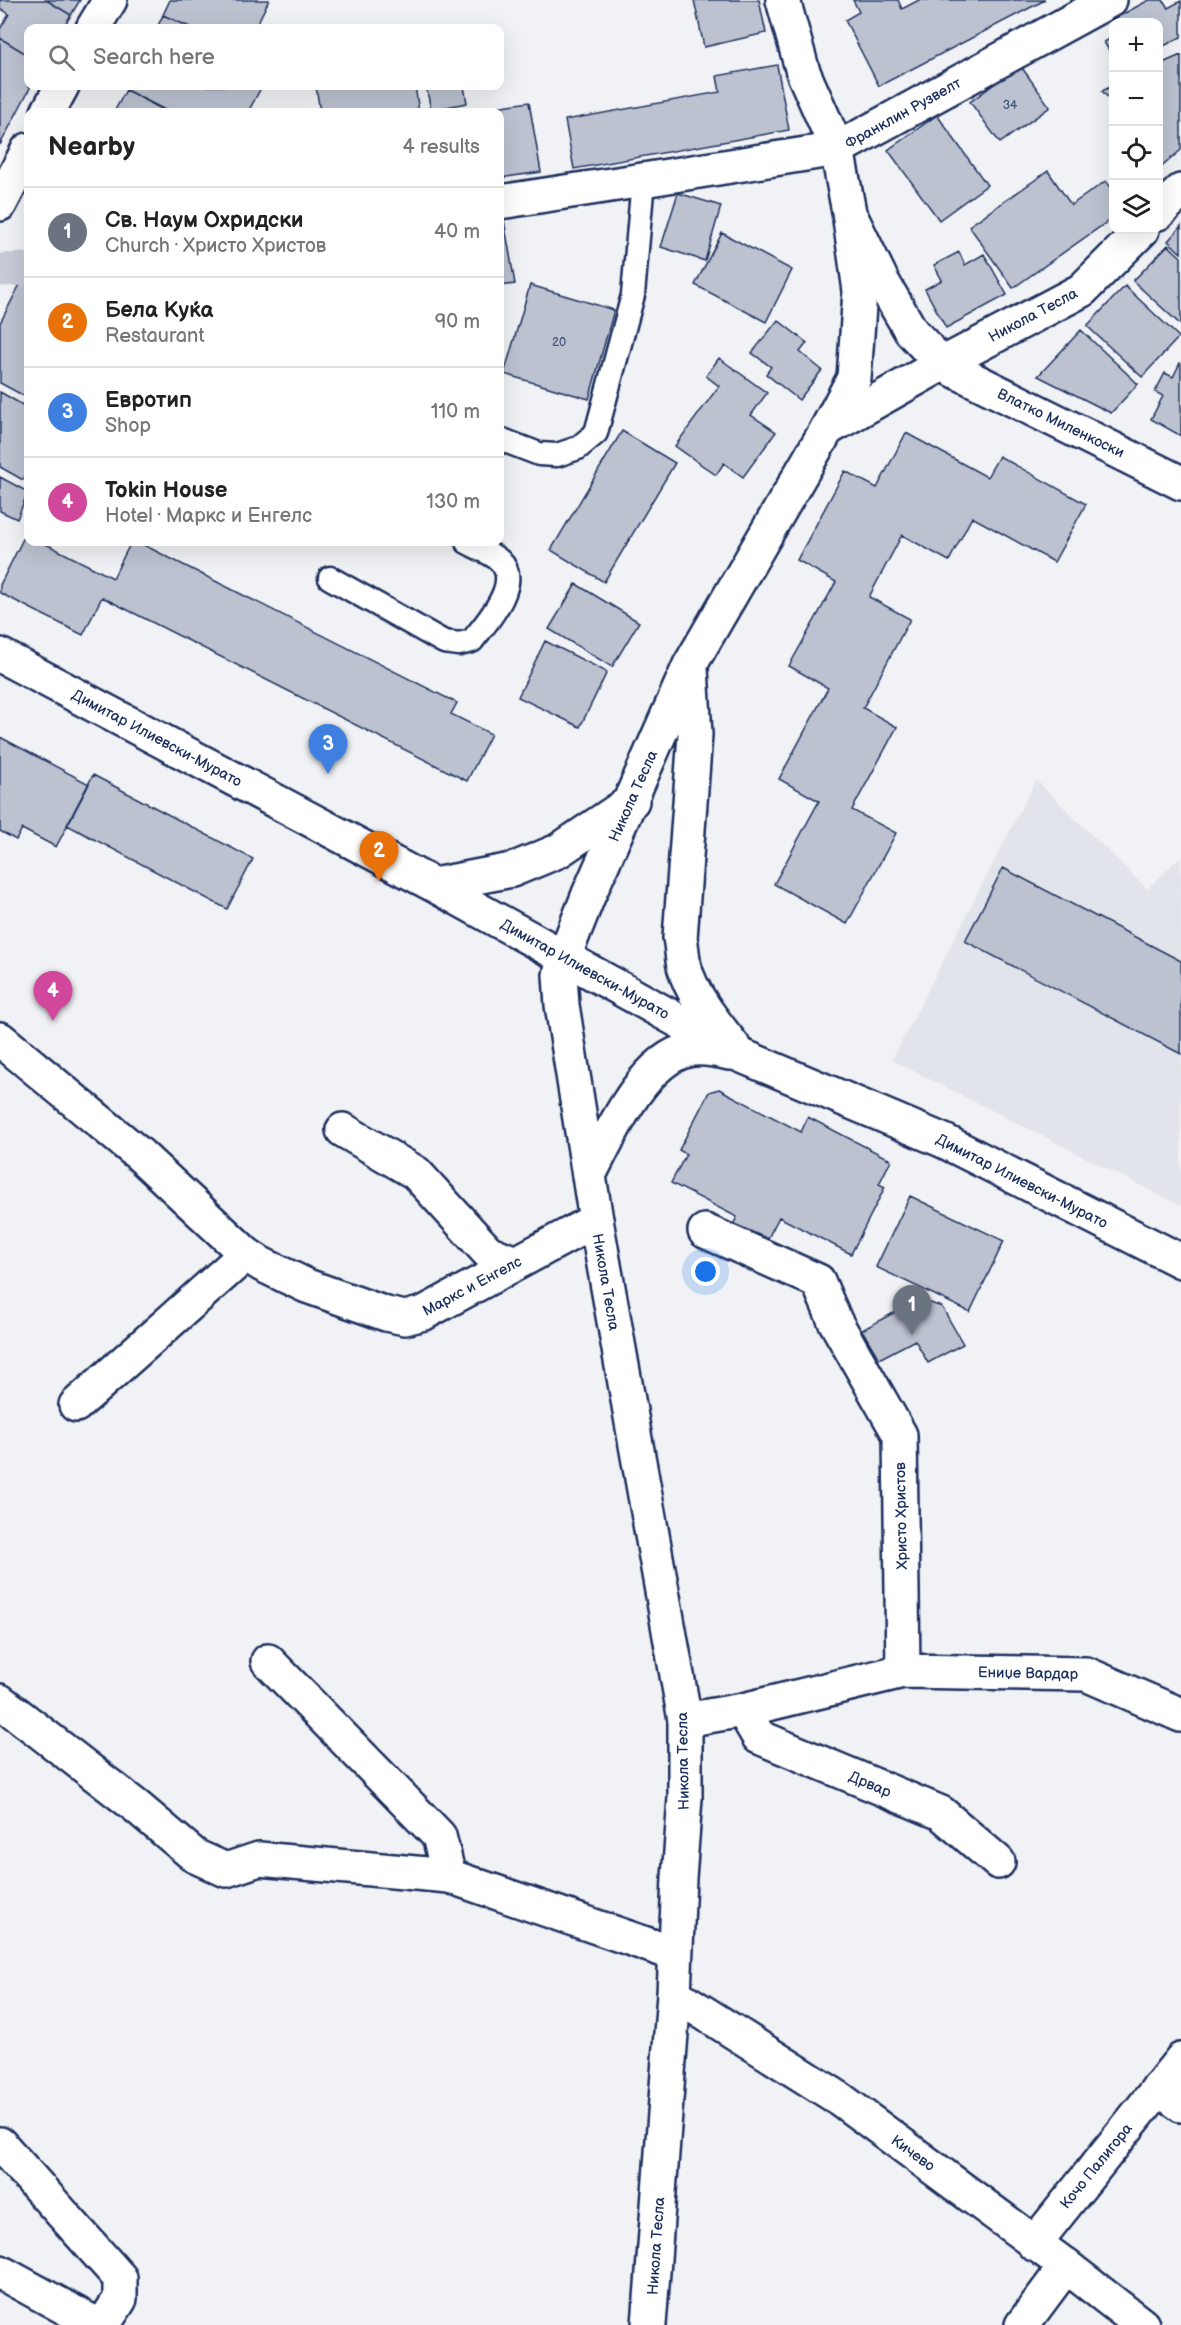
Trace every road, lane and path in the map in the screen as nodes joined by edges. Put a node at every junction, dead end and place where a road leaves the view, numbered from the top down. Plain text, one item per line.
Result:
1 (110, 0) edge
2 (783, 0) edge
3 (1110, 0) edge
4 (95, 24) edge
5 (61, 90) edge
6 (50, 108) edge
7 (837, 149) junction
8 (24, 158) edge
9 (643, 180) junction
10 (1181, 191) edge
11 (504, 201) edge
12 (0, 204) edge
13 (1163, 208) edge
14 (849, 212) junction
15 (1138, 234) edge
16 (942, 364) junction
17 (827, 429) junction
18 (504, 441) edge
19 (1181, 483) edge
20 (474, 546) edge
21 (330, 578) dead end
22 (0, 655) edge
23 (690, 665) junction
24 (632, 801) junction
25 (434, 885) junction
26 (564, 957) junction
27 (0, 1039) edge
28 (740, 1055) junction
29 (343, 1130) dead end
30 (589, 1175) junction
31 (596, 1220) junction
32 (705, 1231) dead end
33 (246, 1254) junction
34 (1181, 1261) edge
35 (515, 1263) junction
36 (76, 1405) dead end
37 (268, 1661) dead end
38 (903, 1671) junction
39 (0, 1701) edge
40 (743, 1710) junction
41 (1181, 1715) edge
42 (685, 1720) junction
43 (998, 1862) dead end
44 (449, 1876) junction
45 (675, 1954) junction
46 (674, 1994) junction
47 (1181, 2060) edge
48 (1170, 2097) edge
49 (0, 2144) edge
50 (1034, 2244) junction
51 (1066, 2266) junction
52 (0, 2272) edge
53 (97, 2325) edge
54 (103, 2325) edge
55 (649, 2325) edge
56 (1022, 2325) edge
57 (1142, 2325) edge

1 - 4 street
2 - 7 street
3 - 7 street, Франклин Рузвелт
5 - 6 street
7 - 9 street, Франклин Рузвелт
7 - 14 street
8 - 12 street
9 - 11 street, Франклин Рузвелт
9 - 18 lane
10 - 13 street
14 - 16 street
14 - 17 street
15 - 16 street, Никола Тесла
16 - 17 street, Никола Тесла
16 - 19 street, Влатко Миленкоски
17 - 23 street, Никола Тесла
20 - 21 lane
22 - 25 street, Димитар Илиевски-Мурато
23 - 24 street, Никола Тесла
23 - 28 street
24 - 25 street
24 - 26 street, Никола Тесла
25 - 26 street, Димитар Илиевски-Мурато
26 - 28 street, Димитар Илиевски-Мурато
26 - 30 street, Никола Тесла
27 - 33 street, Маркс и Енгелс
28 - 30 street
28 - 34 street, Димитар Илиевски-Мурато
29 - 35 street
30 - 31 street, Никола Тесла
31 - 35 street, Маркс и Енгелс
31 - 42 street, Никола Тесла
32 - 38 street, Христо Христов
33 - 35 street, Маркс и Енгелс
33 - 36 street
37 - 44 street
38 - 40 street
38 - 41 street, Ениџе Вардар
39 - 44 street
40 - 42 street
40 - 43 street, Дрвар
42 - 45 street, Никола Тесла
44 - 45 street
45 - 46 street, Никола Тесла
46 - 50 street, Кичево
46 - 55 street, Никола Тесла
47 - 48 street, Кочо Палигора
48 - 50 street, Кочо Палигора
49 - 54 street
50 - 51 street, Кичево
51 - 56 street
51 - 57 street, Кичево
52 - 53 street

